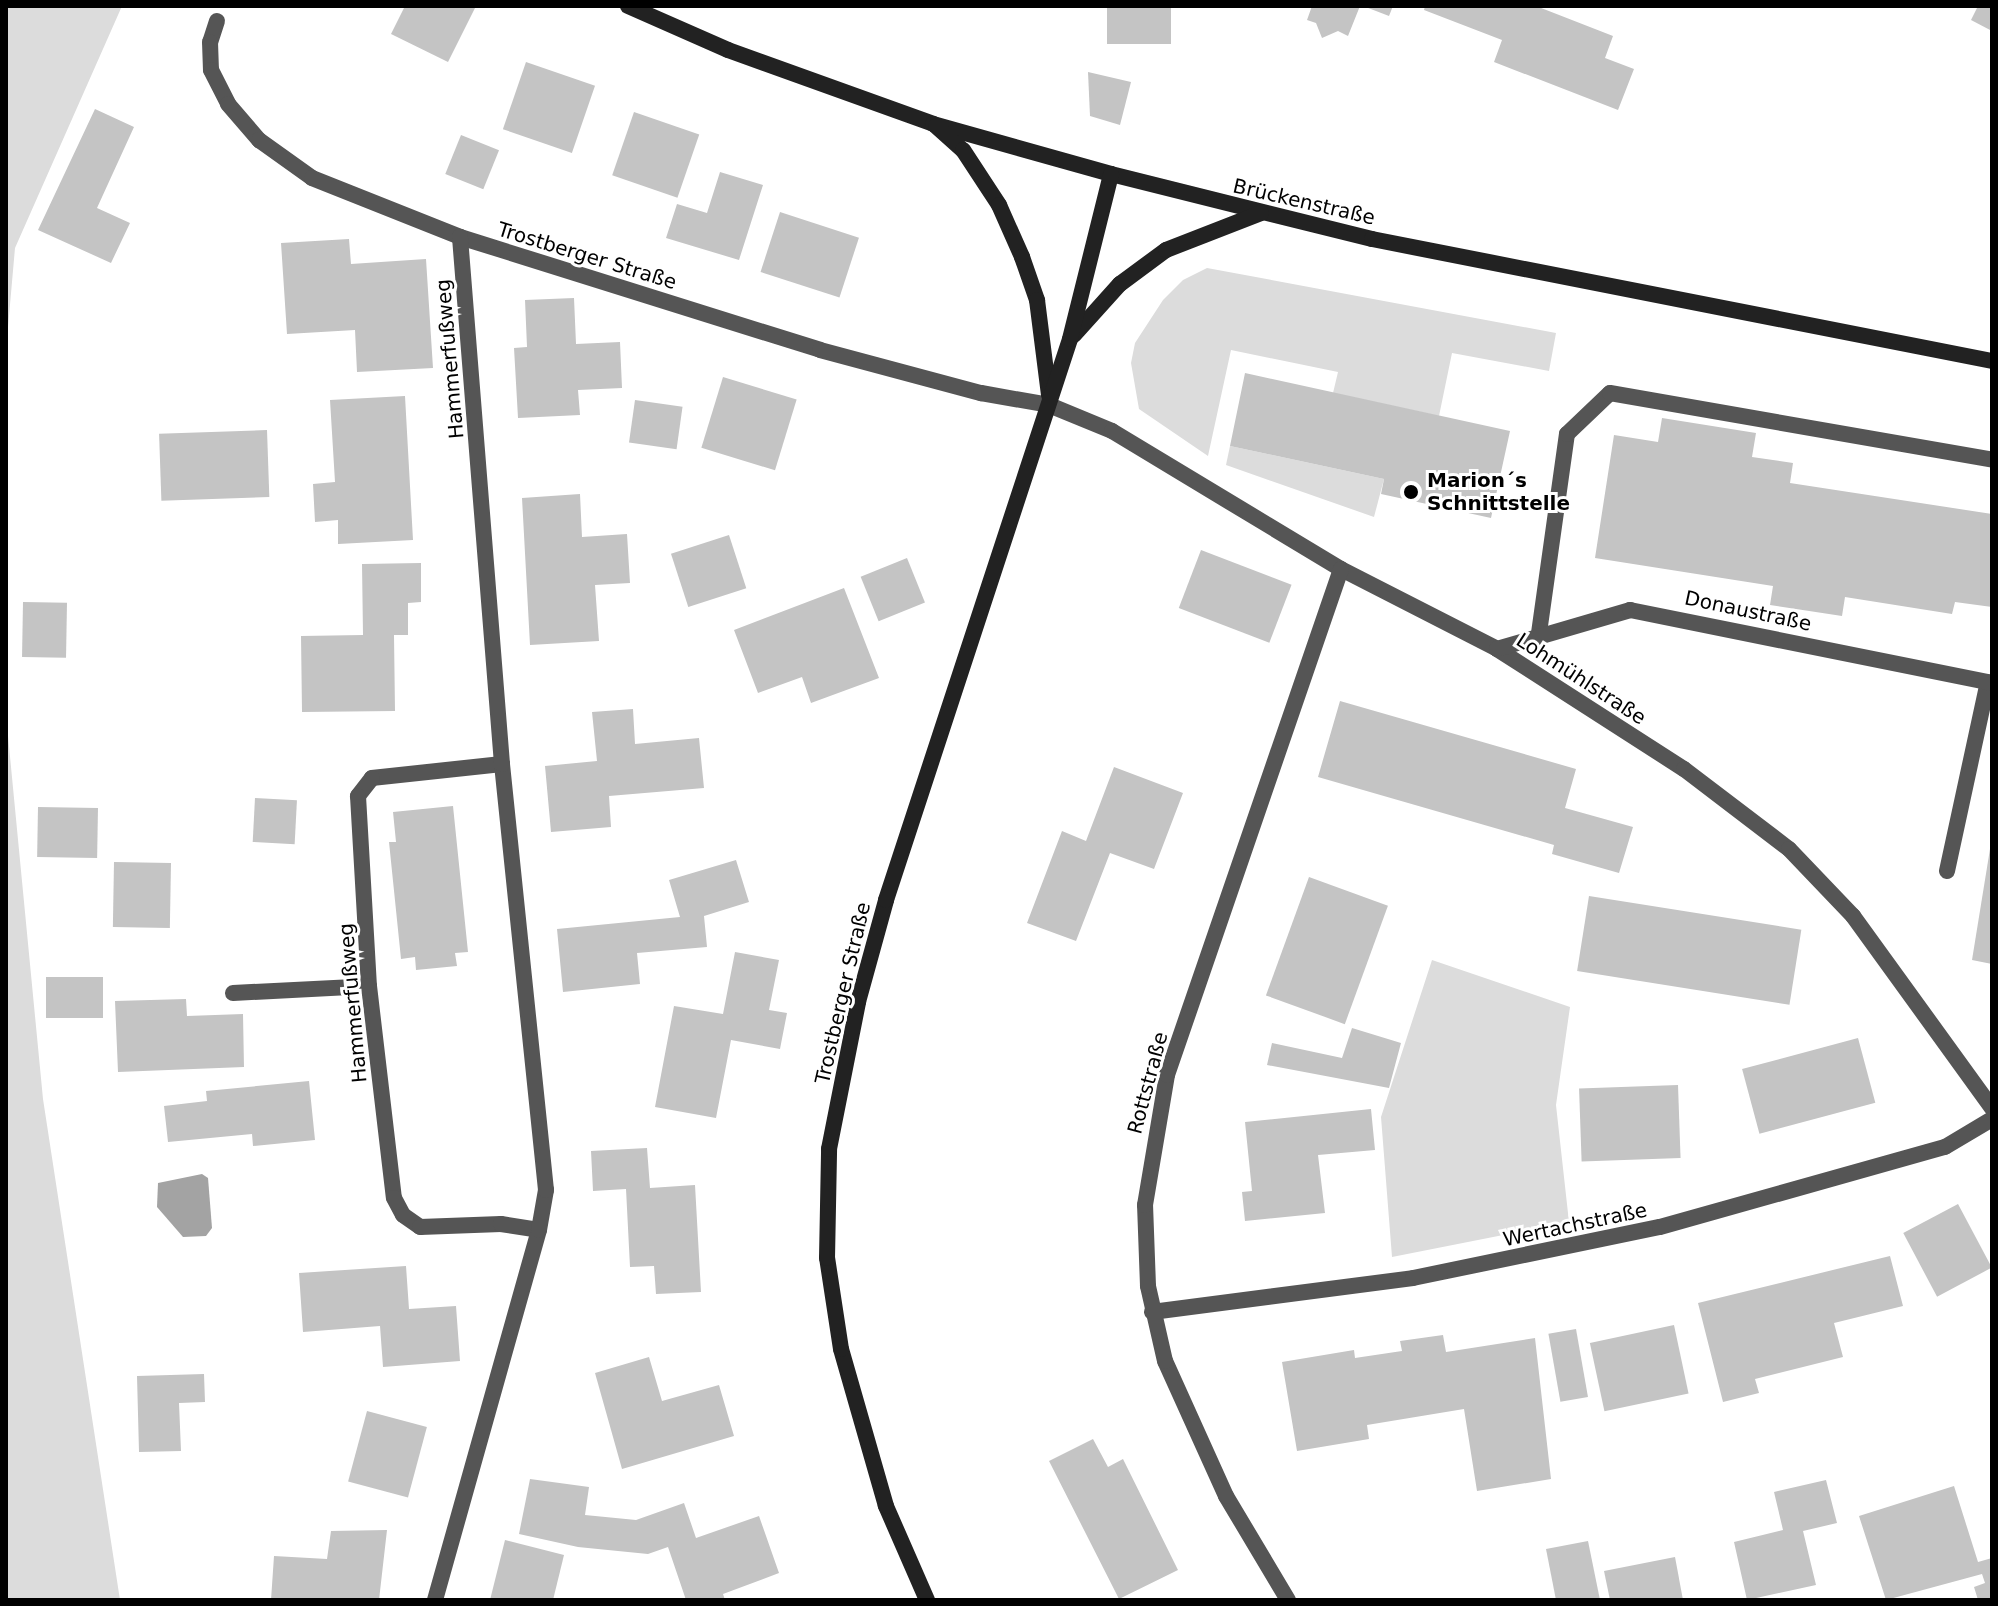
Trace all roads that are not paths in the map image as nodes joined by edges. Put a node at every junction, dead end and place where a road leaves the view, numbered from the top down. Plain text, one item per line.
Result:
1 (628, 6) edge
2 (217, 21) dead end
3 (933, 124) junction
4 (1111, 174) junction
5 (1261, 213) junction
6 (460, 237) junction
7 (1070, 339) junction
8 (1992, 361) edge
9 (1049, 405) junction
10 (1992, 460) edge
11 (1341, 569) junction
12 (1539, 633) junction
13 (1497, 649) junction
14 (1990, 683) edge
15 (502, 764) junction
16 (1947, 871) dead end
17 (369, 986) junction
18 (233, 993) dead end
19 (1992, 1108) edge
20 (1992, 1119) edge
21 (539, 1230) junction
22 (1152, 1312) junction
23 (435, 1600) edge
24 (927, 1600) edge
25 (1288, 1600) edge

1 - 3 main road, Brückenstraße
2 - 6 street, Trostberger Straße
3 - 4 main road, Brückenstraße
3 - 9 main road
4 - 5 main road, Brückenstraße
4 - 7 main road, Trostberger Straße
5 - 7 main road
5 - 8 main road, Brückenstraße
6 - 9 street, Trostberger Straße
6 - 15 street, Hammerfußweg
7 - 9 main road, Trostberger Straße
9 - 11 street, Lohmühlstraße
9 - 24 main road, Trostberger Straße
10 - 12 street
11 - 13 street, Lohmühlstraße
11 - 22 street, Rottstraße
12 - 13 street, Donaustraße
12 - 14 street, Donaustraße
13 - 19 street, Lohmühlstraße
14 - 16 street
15 - 17 street, Hammerfußweg
15 - 21 street, Hammerfußweg
17 - 18 street
17 - 21 street, Hammerfußweg
20 - 22 street, Wertachstraße
21 - 23 street, Hammerfußweg
22 - 25 street, Rottstraße

